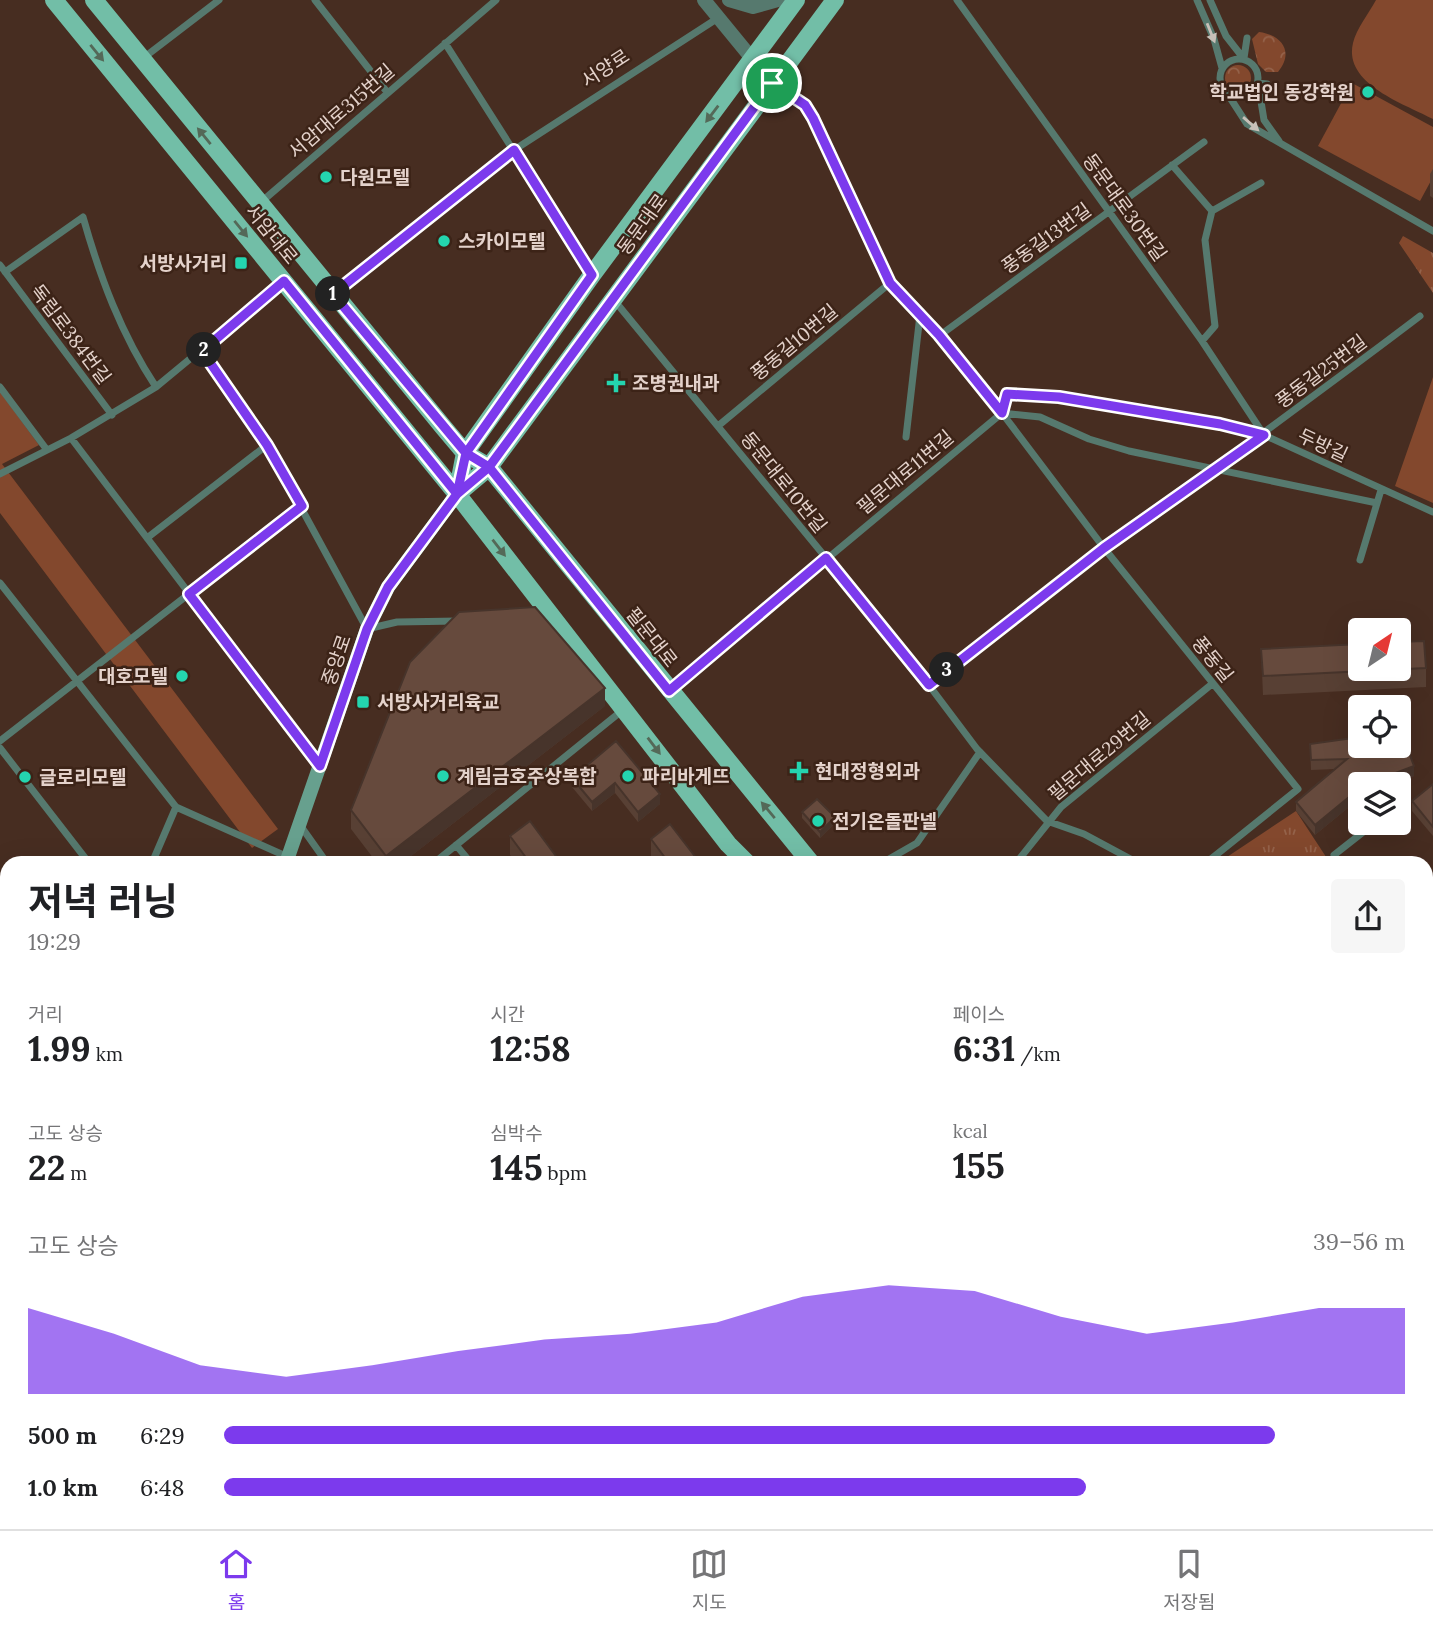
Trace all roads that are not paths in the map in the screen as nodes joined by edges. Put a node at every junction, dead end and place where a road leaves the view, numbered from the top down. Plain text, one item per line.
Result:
1 (54, 0) edge
2 (94, 0) edge
3 (219, 0) edge
4 (315, 0) edge
5 (496, 0) edge
6 (704, 0) edge
7 (729, 0) edge
8 (778, 0) edge
9 (796, 0) edge
10 (835, 0) edge
11 (957, 0) edge
12 (1197, 0) edge
13 (1210, 0) edge
14 (486, 3) edge
15 (718, 18) junction
16 (1247, 38) dead end
17 (445, 43) junction
18 (142, 59) junction
19 (1244, 59) junction
20 (752, 61) junction
21 (1222, 68) junction
22 (772, 83) junction
23 (1258, 83) junction
24 (1268, 84) dead end
25 (387, 92) junction
26 (1227, 93) junction
27 (1204, 142) dead end
28 (1284, 147) junction
29 (514, 150) junction
30 (1172, 165) junction
31 (1261, 183) dead end
32 (259, 204) junction
33 (1109, 211) junction
34 (1212, 211) junction
35 (1433, 231) edge
36 (2, 268) edge
37 (592, 275) junction
38 (284, 281) junction
39 (890, 283) junction
40 (333, 294) junction
41 (613, 299) junction
42 (919, 315) junction
43 (1420, 316) dead end
44 (939, 335) junction
45 (1202, 341) junction
46 (202, 351) junction
47 (0, 387) edge
48 (156, 387) junction
49 (1002, 413) junction
50 (112, 415) junction
51 (718, 426) junction
52 (1264, 435) junction
53 (906, 436) dead end
54 (71, 439) junction
55 (267, 445) junction
56 (47, 450) junction
57 (466, 453) junction
58 (489, 467) junction
59 (1214, 470) junction
60 (0, 474) edge
61 (1381, 490) junction
62 (457, 494) junction
63 (1377, 503) junction
64 (302, 506) junction
65 (1433, 512) edge
66 (147, 538) junction
67 (1104, 548) junction
68 (826, 558) junction
69 (1360, 560) dead end
70 (0, 583) edge
71 (189, 594) junction
72 (462, 621) edge
73 (544, 621) edge
74 (562, 628) junction
75 (367, 629) junction
76 (75, 682) junction
77 (1212, 684) junction
78 (929, 685) junction
79 (669, 691) junction
80 (625, 708) junction
81 (0, 741) edge
82 (0, 748) edge
83 (980, 752) junction
84 (320, 766) junction
85 (176, 807) junction
86 (1047, 821) junction
87 (300, 824) junction
88 (1359, 835) edge
89 (456, 845) junction
90 (84, 856) edge
91 (155, 856) edge
92 (279, 856) edge
93 (288, 856) edge
94 (322, 856) edge
95 (443, 856) edge
96 (465, 856) edge
97 (740, 856) edge
98 (805, 856) edge
99 (894, 856) edge
100 (1021, 856) edge
101 (1125, 856) edge
102 (1215, 856) edge
103 (1335, 856) edge

1 -> 38 main road, 서암대로
2 - 18 main road, 서암대로
3 - 18 lane
4 - 25 lane
5 - 14 lane, 서암대로315번길
6 - 15 street
7 - 8 street
9 - 20 main road, 동문대로
10 - 22 main road, 동문대로
11 - 33 lane, 동문대로30번길
12 -> 21 lane
13 - 19 lane
14 - 17 lane, 서암대로315번길
15 - 20 street
15 - 29 lane, 서양로
16 - 19 lane
17 - 25 lane, 서암대로315번길
17 - 29 lane
32 -> 18 main road, 서암대로
19 - 21 lane
19 - 23 lane
20 - 22 street
20 -> 37 main road, 동문대로
21 - 26 lane
22 - 39 lane, 풍동길
22 - 41 main road, 동문대로
23 - 24 lane
23 - 26 lane
23 - 28 lane
25 - 32 lane, 서암대로315번길
26 -> 28 lane
27 - 30 lane, 풍동길13번길
28 - 35 lane
29 - 37 lane
29 - 40 lane
30 - 33 lane, 풍동길13번길
30 - 34 lane
31 - 34 lane
32 - 40 main road, 서암대로
33 - 44 lane, 풍동길13번길
33 - 45 lane, 동문대로30번길
34 - 45 lane
36 - 48 lane, 독립로384번길
36 - 50 lane, 독립로384번길
37 - 57 main road, 동문대로
38 - 46 lane
38 - 62 main road, 서암대로
39 - 42 lane, 풍동길
39 - 51 lane, 풍동길10번길
40 - 57 main road, 서암대로
41 - 51 lane, 동문대로10번길
41 - 58 main road, 동문대로
42 - 44 lane, 풍동길
42 - 53 lane
43 - 52 lane, 풍동길25번길
44 - 49 lane, 풍동길
45 - 52 lane, 동문대로30번길
46 - 48 lane
46 - 55 lane
47 - 56 lane
48 - 50 lane
49 - 52 lane, 두방길
49 - 59 lane
49 - 67 lane, 풍동길
49 - 68 lane, 필문대로11번길
50 - 54 lane
51 - 68 lane, 동문대로10번길
52 - 59 lane, 풍동길25번길
52 - 61 lane, 두방길
54 - 56 lane
54 - 66 lane
55 - 64 lane
55 - 66 lane
56 - 60 lane
57 - 58 main road, 서암대로
57 - 62 main road, 동문대로
58 - 62 main road, 동문대로
58 - 79 main road, 필문대로
59 - 63 lane
59 - 67 lane, 풍동길25번길
61 - 63 lane
61 - 65 lane, 두방길
62 -> 74 main road
62 - 75 main road, 중앙로
63 - 69 lane
64 - 71 lane
64 - 75 lane
66 - 71 lane
67 - 77 lane, 풍동길
67 - 78 lane
68 - 78 lane, 동문대로10번길
68 - 79 lane, 필문대로11번길
70 - 76 lane
71 - 76 lane
71 - 84 lane
72 - 75 lane
73 - 74 lane
74 - 80 main road
75 - 84 main road, 중앙로
76 - 81 lane
76 - 85 lane
77 - 86 lane, 필문대로29번길
77 - 102 lane, 풍동길
78 - 83 lane, 동문대로10번길
98 -> 79 main road, 필문대로
80 - 89 lane
80 -> 97 main road
82 - 90 lane
83 - 86 lane, 동문대로10번길
83 - 99 lane
84 - 87 main road, 중앙로
85 - 91 lane
85 - 92 lane, 중앙로
86 - 100 lane, 필문대로29번길
86 - 101 lane, 동문대로10번길
87 - 93 main road, 중앙로
87 - 94 lane
88 - 103 lane
89 - 95 lane
89 - 96 lane

